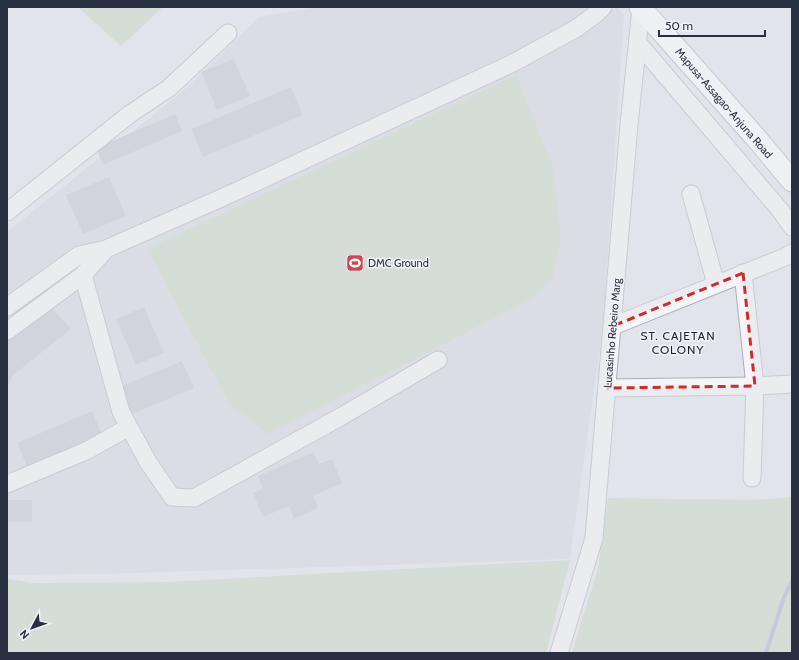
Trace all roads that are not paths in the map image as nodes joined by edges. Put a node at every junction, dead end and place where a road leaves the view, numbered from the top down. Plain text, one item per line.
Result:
1 (603, 7) edge
2 (641, 7) edge
3 (228, 33) dead end
4 (638, 43) junction
5 (792, 181) edge
6 (692, 194) dead end
7 (7, 212) edge
8 (792, 227) edge
9 (106, 249) junction
10 (792, 253) edge
11 (743, 274) junction
12 (83, 275) junction
13 (716, 284) junction
14 (7, 307) edge
15 (613, 326) junction
16 (7, 331) edge
17 (438, 360) dead end
18 (792, 384) edge
19 (755, 386) junction
20 (608, 388) junction
21 (129, 427) junction
22 (752, 478) dead end
23 (7, 484) edge
24 (559, 653) edge

1 - 9 street
2 - 4 street, Lucasinho Rebeiro Marg
2 - 5 main road, Mapusa-Assagao-Anjuna Road
3 - 7 street
4 - 8 street
4 - 15 street, Lucasinho Rebeiro Marg
6 - 13 street
9 - 12 street
9 - 14 street
10 - 11 street
11 - 13 street
11 - 19 street
12 - 16 street
12 - 21 street
13 - 15 street
15 - 20 street, Lucasinho Rebeiro Marg
17 - 21 street
18 - 19 street
19 - 20 street
19 - 22 street
20 - 24 street, Lucasinho Rebeiro Marg
21 - 23 street

